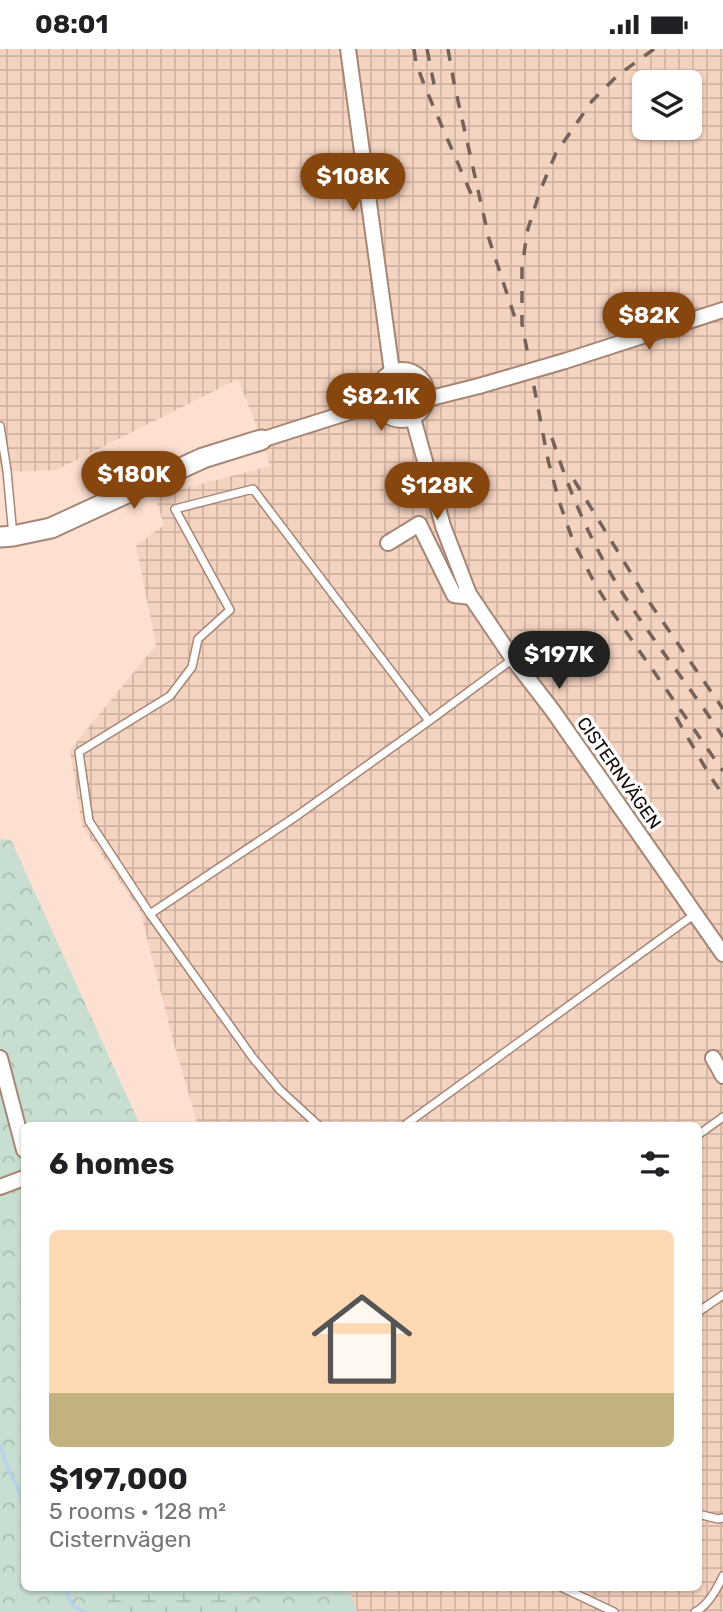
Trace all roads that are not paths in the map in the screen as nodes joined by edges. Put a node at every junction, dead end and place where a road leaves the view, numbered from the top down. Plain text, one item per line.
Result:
1 (348, 49) edge
2 (723, 310) edge
3 (392, 372) junction
4 (427, 399) junction
5 (377, 403) junction
6 (413, 418) junction
7 (0, 426) edge
8 (261, 440) joint
9 (6, 536) edge
10 (388, 543) dead end
11 (471, 597) junction
12 (513, 659) junction
13 (429, 721) junction
14 (695, 913) junction
15 (150, 914) junction
16 (723, 954) edge
17 (0, 1058) edge
18 (713, 1058) dead end
19 (723, 1076) edge
20 (723, 1117) edge
21 (315, 1122) edge
22 (409, 1122) edge
23 (702, 1132) edge
24 (21, 1138) edge
25 (21, 1179) edge
26 (0, 1187) edge
27 (723, 1296) edge
28 (702, 1309) edge
29 (702, 1515) edge
30 (723, 1518) edge
31 (723, 1576) edge
32 (569, 1591) edge
33 (614, 1612) edge
34 (695, 1612) edge

1 - 3 street
2 - 4 street, bridge
3 - 4 street
3 - 5 street
4 - 6 street
5 - 6 street
5 - 8 street
6 - 11 street, CISTERNVÄGEN
7 - 9 lane
8 - 9 main road
10 - 11 street
11 - 12 street, CISTERNVÄGEN
12 - 13 lane
12 - 14 street, CISTERNVÄGEN
13 - 15 lane
13 - 15 lane
14 - 16 street, CISTERNVÄGEN
14 - 22 lane
15 - 21 lane
17 - 24 street
18 - 19 street
20 - 23 lane
25 - 26 street
27 - 28 lane
29 - 30 lane
31 - 34 lane
32 - 33 lane

